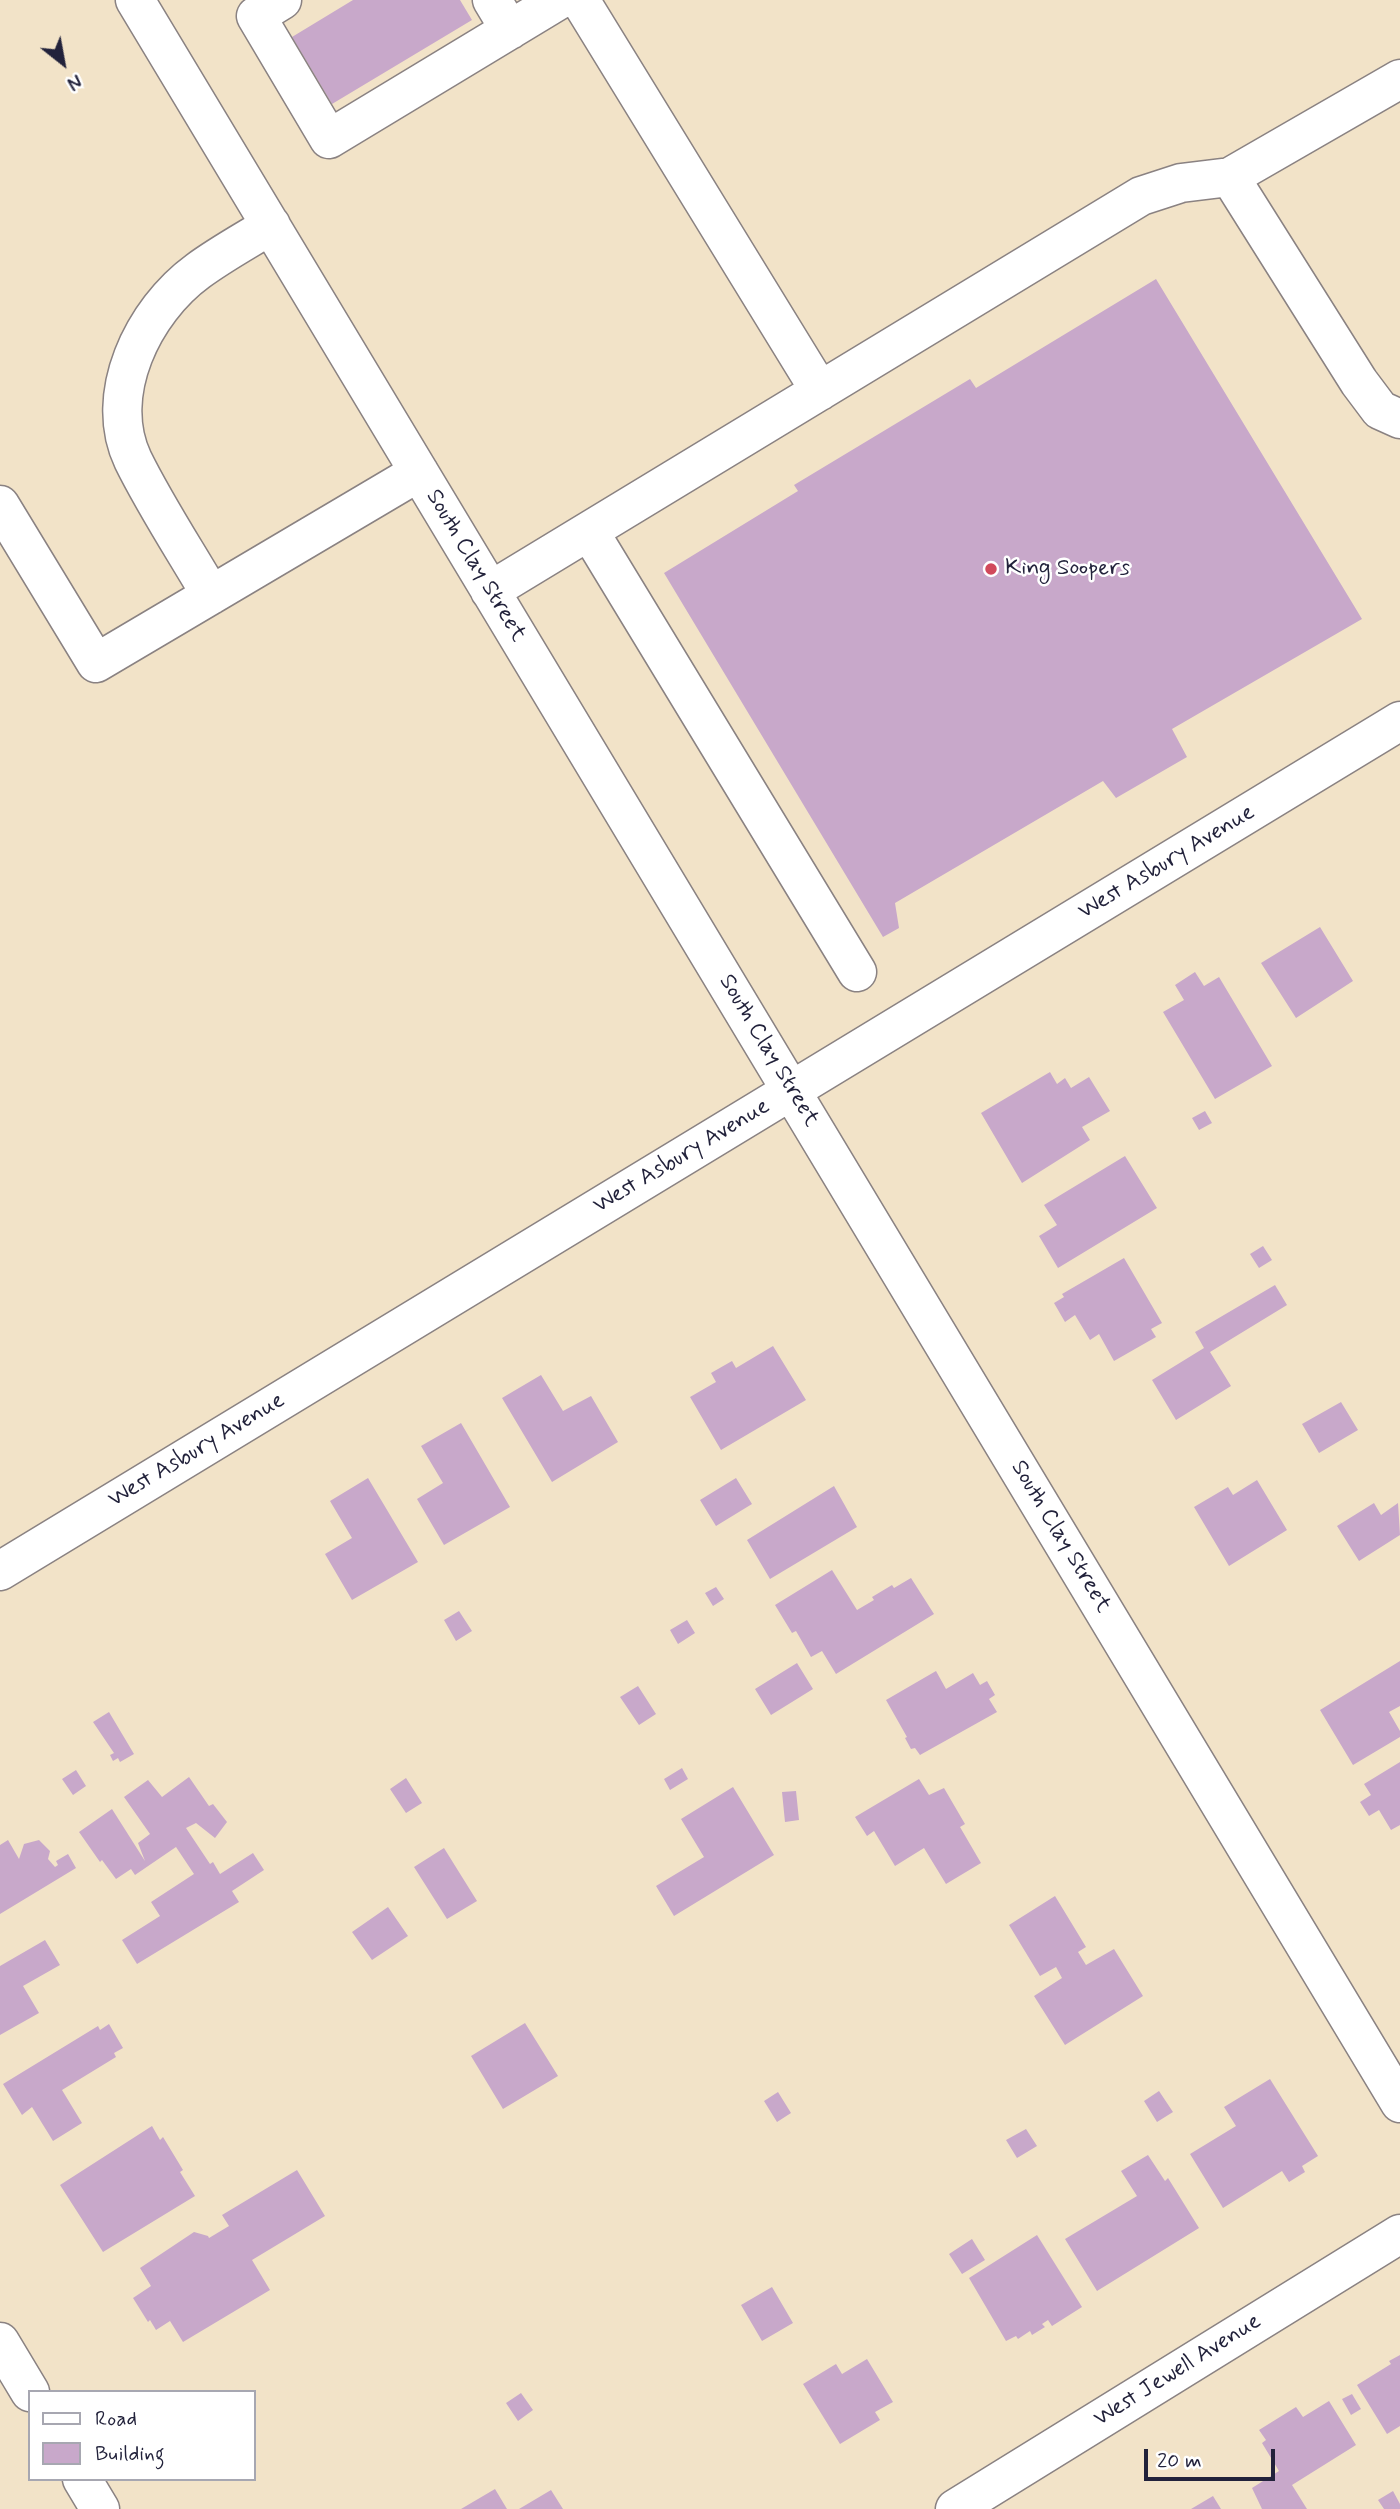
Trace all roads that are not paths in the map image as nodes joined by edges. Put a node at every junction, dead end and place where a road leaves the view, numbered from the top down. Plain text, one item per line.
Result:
1 (135, 0) edge
2 (282, 0) edge
3 (559, 0) edge
4 (580, 0) edge
5 (501, 15) edge
6 (1400, 79) edge
7 (1230, 177) junction
8 (271, 225) junction
9 (820, 391) junction
10 (1400, 419) edge
11 (419, 472) junction
12 (0, 505) edge
13 (589, 531) junction
14 (490, 591) junction
15 (211, 595) junction
16 (1400, 721) edge
17 (857, 972) dead end
18 (791, 1091) junction
19 (0, 1571) edge
20 (1400, 2103) edge
21 (1400, 2234) edge
22 (0, 2342) edge
23 (29, 2390) edge
24 (83, 2481) edge
25 (100, 2509) edge
26 (955, 2509) edge

1 - 8 street, South Clay Street
2 - 5 street
3 - 5 street
4 - 9 street
6 - 7 street
7 - 9 street
7 - 10 street
8 - 11 street, South Clay Street
8 - 15 street
9 - 13 street
11 - 14 street, South Clay Street
11 - 15 street
12 - 15 street
13 - 14 street
13 - 17 street
14 - 18 street, South Clay Street
16 - 18 street, West Asbury Avenue
18 - 19 street, West Asbury Avenue
18 - 20 street, South Clay Street
21 - 26 street, West Jewell Avenue
22 - 23 street
24 - 25 street

